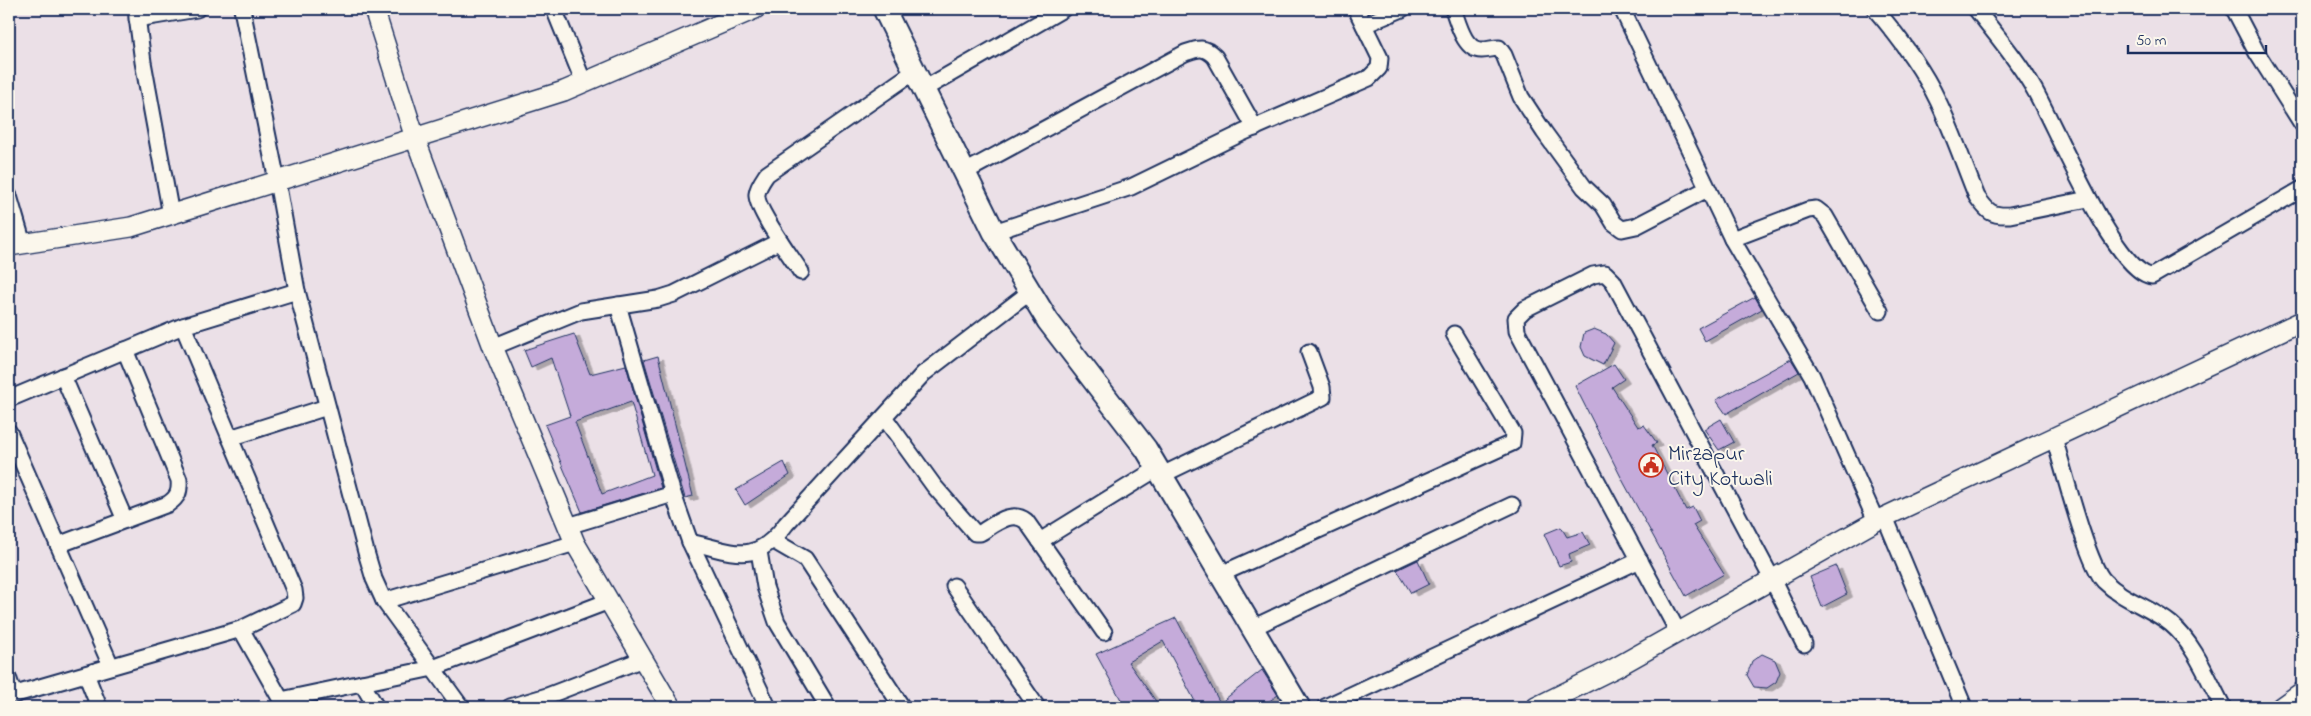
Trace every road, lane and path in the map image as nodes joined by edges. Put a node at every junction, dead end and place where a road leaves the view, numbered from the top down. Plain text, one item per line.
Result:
1 (197, 9) edge
2 (242, 9) edge
3 (374, 9) edge
4 (554, 9) edge
5 (755, 9) edge
6 (884, 9) edge
7 (1063, 9) edge
8 (1356, 9) edge
9 (1402, 9) edge
10 (1453, 9) edge
11 (1622, 9) edge
12 (1876, 9) edge
13 (1976, 9) edge
14 (2234, 9) edge
15 (136, 14) edge
16 (1364, 25) junction
17 (919, 80) junction
18 (584, 83) junction
19 (2302, 124) edge
20 (1256, 128) junction
21 (415, 138) junction
22 (965, 172) junction
23 (277, 181) junction
24 (1707, 189) junction
25 (2302, 189) edge
26 (9, 196) edge
27 (2088, 199) junction
28 (171, 214) junction
29 (994, 232) junction
30 (1732, 239) junction
31 (780, 241) junction
32 (16, 245) edge
33 (801, 272) dead end
34 (297, 291) junction
35 (1030, 292) junction
36 (618, 305) junction
37 (1880, 312) dead end
38 (2302, 321) edge
39 (182, 326) junction
40 (1454, 334) dead end
41 (493, 347) junction
42 (125, 350) junction
43 (1309, 352) dead end
44 (63, 376) junction
45 (9, 399) edge
46 (327, 407) junction
47 (884, 417) junction
48 (9, 432) edge
49 (230, 438) junction
50 (2054, 438) junction
51 (1160, 471) junction
52 (673, 494) junction
53 (1512, 505) dead end
54 (1881, 519) junction
55 (126, 520) junction
56 (572, 534) junction
57 (774, 541) junction
58 (1040, 541) junction
59 (690, 542) junction
60 (58, 545) junction
61 (759, 551) junction
62 (1640, 560) junction
63 (1220, 574) junction
64 (1772, 579) junction
65 (954, 586) dead end
66 (384, 601) junction
67 (609, 601) junction
68 (241, 628) junction
69 (1252, 628) junction
70 (1104, 632) dead end
71 (1678, 632) junction
72 (1804, 644) dead end
73 (642, 659) junction
74 (111, 666) junction
75 (432, 668) junction
76 (86, 674) junction
77 (9, 680) edge
78 (362, 683) junction
79 (2302, 692) edge
80 (12, 695) edge
81 (550, 701) edge
82 (283, 704) edge
83 (99, 707) edge
84 (376, 707) edge
85 (461, 707) edge
86 (510, 707) edge
87 (671, 707) edge
88 (768, 707) edge
89 (828, 707) edge
90 (902, 707) edge
91 (1037, 707) edge
92 (1299, 707) edge
93 (1325, 707) edge
94 (1536, 707) edge
95 (1964, 707) edge
96 (2223, 707) edge
97 (2281, 707) edge

1 - 15 street
2 - 23 street
3 - 21 street
4 - 18 street
5 - 18 street
6 - 17 main road
7 - 17 street
8 - 16 street
9 - 16 street
10 - 24 street
11 - 24 street
12 - 27 street
13 - 27 street
14 - 19 street
15 - 28 street
16 - 20 street
17 - 22 main road
17 - 31 street
18 - 21 street
20 - 22 street
20 - 29 street
21 - 23 street
21 - 41 street
22 - 29 main road
23 - 28 street
23 - 34 street
24 - 30 street
25 - 27 street
26 - 32 street
28 - 32 street
29 - 35 main road
30 - 37 street
30 - 54 street
31 - 33 street
31 - 36 street
34 - 39 street
34 - 46 street
35 - 47 street
35 - 51 main road
36 - 41 street
36 - 52 street
38 - 50 street
39 - 42 street
39 - 49 street
40 - 63 street
41 - 56 street
42 - 44 street
42 - 55 street
43 - 51 street
44 - 45 street
44 - 55 street
46 - 49 street
46 - 66 street
47 - 57 street
47 - 58 street
48 - 60 street
49 - 68 street
50 - 54 street
50 - 96 street
51 - 58 street
51 - 63 main road
52 - 56 street
52 - 59 street
53 - 69 street
54 - 64 street
54 - 95 street
55 - 60 street
56 - 66 street
56 - 67 street
57 - 61 street
57 - 90 street
58 - 70 street
59 - 61 street
59 - 88 street
60 - 74 street
61 - 89 street
62 - 64 street
62 - 71 street
62 - 93 street
63 - 69 main road
64 - 71 street
64 - 72 street
65 - 91 street
66 - 75 street
67 - 73 street
67 - 75 street
68 - 74 street
68 - 82 street
69 - 92 main road
71 - 94 street
73 - 81 street
73 - 87 street
74 - 76 street
75 - 78 street
75 - 85 street
76 - 80 street
76 - 83 street
77 - 80 street
78 - 82 street
78 - 84 street
79 - 97 street
81 - 86 street

